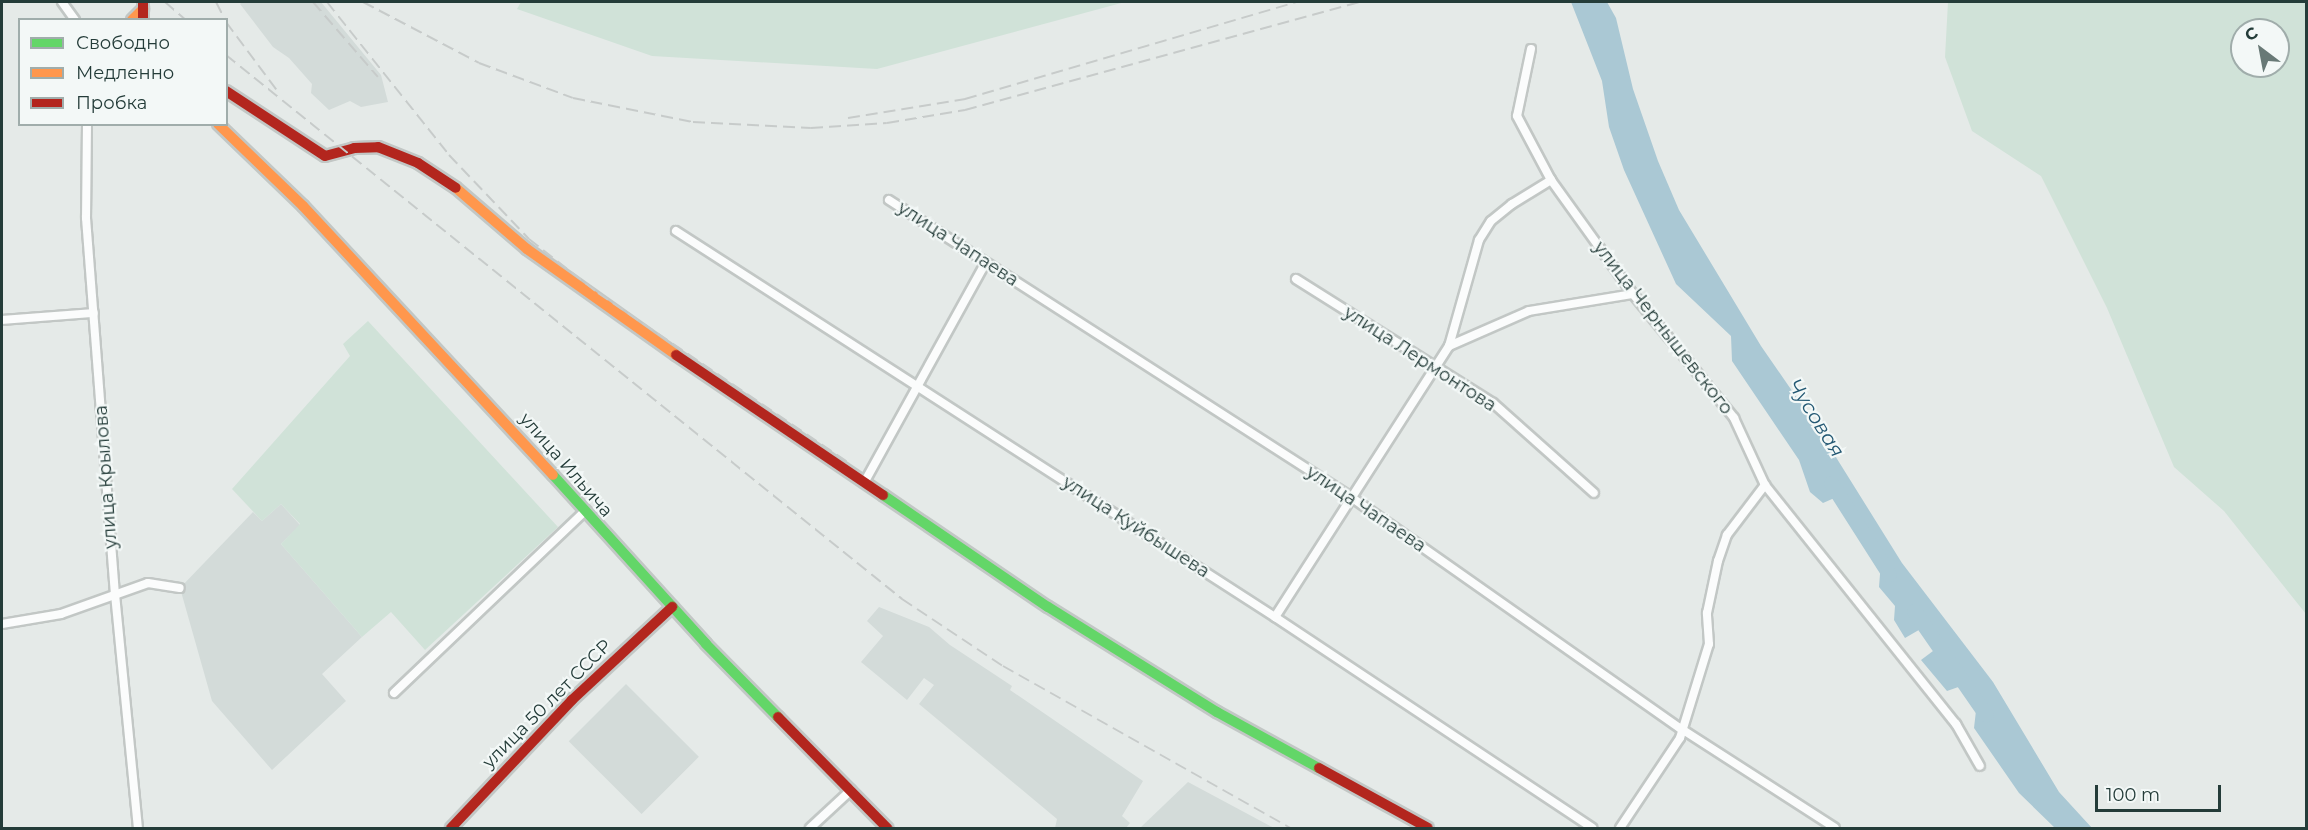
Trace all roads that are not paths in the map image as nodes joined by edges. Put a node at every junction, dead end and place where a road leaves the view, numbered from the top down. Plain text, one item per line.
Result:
1 (62, 2) edge
2 (74, 18) edge
3 (1531, 49) dead end
4 (228, 92) edge
5 (87, 126) edge
6 (220, 126) edge
7 (1551, 180) junction
8 (890, 200) dead end
9 (676, 231) dead end
10 (986, 262) junction
11 (1296, 279) dead end
12 (1634, 294) junction
13 (94, 313) junction
14 (2, 320) edge
15 (1449, 346) junction
16 (1436, 369) junction
17 (917, 385) junction
18 (864, 483) junction
19 (1765, 486) junction
20 (1593, 493) dead end
21 (1351, 497) junction
22 (585, 512) junction
23 (180, 588) dead end
24 (115, 594) junction
25 (672, 607) junction
26 (1275, 617) junction
27 (2, 624) edge
28 (394, 693) dead end
29 (1680, 728) junction
30 (1980, 766) dead end
31 (851, 790) junction
32 (455, 827) edge
33 (138, 828) edge
34 (810, 828) edge
35 (887, 828) edge
36 (1428, 828) edge
37 (1592, 828) edge
38 (1620, 828) edge
39 (1835, 828) edge

1 - 2 street
3 - 7 street, улица Чернышевского
4 - 18 street
5 - 13 street, улица Крылова
6 - 22 street, улица Ильича
7 - 12 street, улица Чернышевского
7 - 15 street
8 - 10 street, улица Чапаева
9 - 17 street, улица Куйбышева
10 - 17 street
10 - 21 street, улица Чапаева
11 - 16 street, улица Лермонтова
12 - 15 street
12 - 19 street, улица Чернышевского
13 - 14 street
13 - 24 street, улица Крылова
15 - 16 street
16 - 20 street, улица Лермонтова
16 - 21 street
17 - 18 street
17 - 26 street, улица Куйбышева
18 - 36 street
19 - 29 street
19 - 30 street, улица Чернышевского
21 - 26 street
21 - 29 street, улица Чапаева
22 - 25 street, улица Ильича
22 - 28 street
23 - 24 street
24 - 27 street
24 - 33 street, улица Крылова
25 - 31 street, улица Ильича
25 - 32 street, улица 50 лет СССР
26 - 37 street, улица Куйбышева
29 - 38 street
29 - 39 street, улица Чапаева
31 - 34 street
31 - 35 street, улица Ильича

